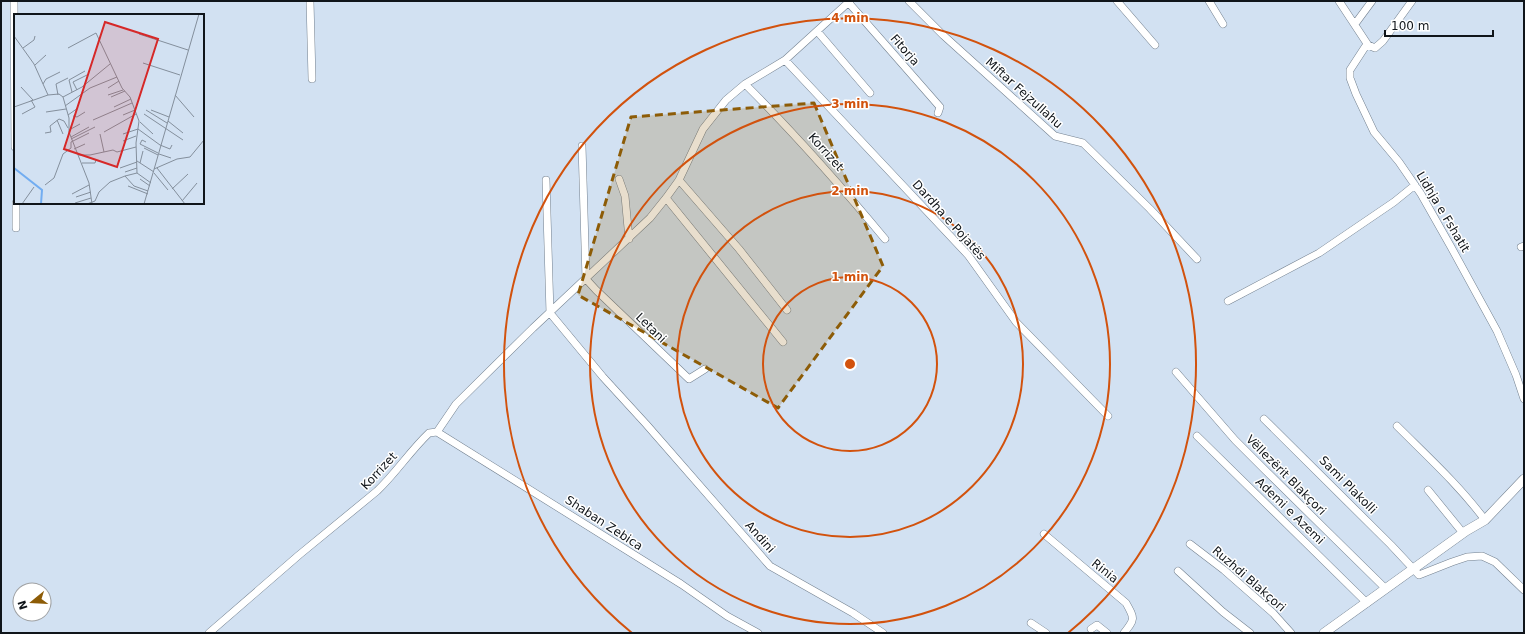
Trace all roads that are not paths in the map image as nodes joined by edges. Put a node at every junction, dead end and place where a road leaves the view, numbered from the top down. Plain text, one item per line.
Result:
1 (14, 1) edge
2 (310, 1) edge
3 (909, 1) edge
4 (1117, 1) edge
5 (1209, 1) edge
6 (1339, 1) edge
7 (1372, 1) edge
8 (1412, 1) edge
9 (849, 2) edge
10 (14, 14) edge
11 (1223, 24) dead end
12 (1355, 24) junction
13 (817, 31) junction
14 (1368, 45) junction
15 (1155, 46) dead end
16 (785, 60) junction
17 (312, 79) dead end
18 (745, 84) junction
19 (870, 93) dead end
20 (938, 113) dead end
21 (582, 146) dead end
22 (619, 179) dead end
23 (546, 180) dead end
24 (679, 180) junction
25 (1415, 185) junction
26 (666, 198) junction
27 (16, 204) edge
28 (16, 228) dead end
29 (629, 239) junction
30 (885, 239) dead end
31 (1196, 259) dead end
32 (586, 279) junction
33 (1228, 301) dead end
34 (787, 310) dead end
35 (550, 313) junction
36 (783, 342) dead end
37 (705, 369) dead end
38 (1176, 372) dead end
39 (1524, 399) edge
40 (1108, 416) dead end
41 (1264, 419) dead end
42 (1396, 426) dead end
43 (437, 432) junction
44 (1198, 436) dead end
45 (1523, 483) edge
46 (1428, 490) dead end
47 (1485, 520) junction
48 (1463, 533) junction
49 (1044, 534) dead end
50 (1190, 544) dead end
51 (1413, 569) junction
52 (1178, 571) dead end
53 (1386, 589) junction
54 (1524, 590) edge
55 (1367, 603) junction
56 (1030, 623) dead end
57 (1091, 629) dead end
58 (209, 633) edge
59 (758, 633) edge
60 (884, 633) edge
61 (1046, 633) edge
62 (1107, 633) edge
63 (1124, 633) edge
64 (1250, 633) edge
65 (1290, 633) edge
66 (1324, 633) edge

1 - 10 street
2 - 17 street
3 - 31 street, Miftar Fejzullahu
4 - 15 street
5 - 11 street
6 - 12 street
7 - 12 street
8 - 14 street
9 - 13 street, Fitorja
9 - 20 street, Fitorja
12 - 14 street
13 - 16 street, Fitorja
13 - 19 street
14 - 25 street, Lidhja e Fshatit
16 - 18 street, Korrizet
16 - 40 street, Dardha e Pojatës
18 - 24 street, Korrizet
18 - 30 street, Korrizet
21 - 32 street
22 - 29 street
23 - 35 street
24 - 26 street, Korrizet
24 - 34 street
25 - 33 street
25 - 39 street, Lidhja e Fshatit
26 - 29 street, Korrizet
26 - 36 street
27 - 28 street
29 - 32 street, Korrizet
32 - 35 street, Korrizet
32 - 37 street, Letani
35 - 43 street, Korrizet
35 - 60 street, Andini
38 - 53 street, Vëllezërit Blakçori
41 - 51 street, Sami Plakolli
42 - 47 street
43 - 58 street, Korrizet
43 - 59 street, Shaban Zebica
44 - 55 street, Ademi e Azemi
45 - 47 street
46 - 48 street
47 - 48 street
48 - 51 street
49 - 63 street, Rinia
50 - 65 street, Ruzhdi Blakçori
51 - 53 street
51 - 54 street
52 - 64 street
53 - 55 street
55 - 66 street
56 - 61 street
57 - 62 street

